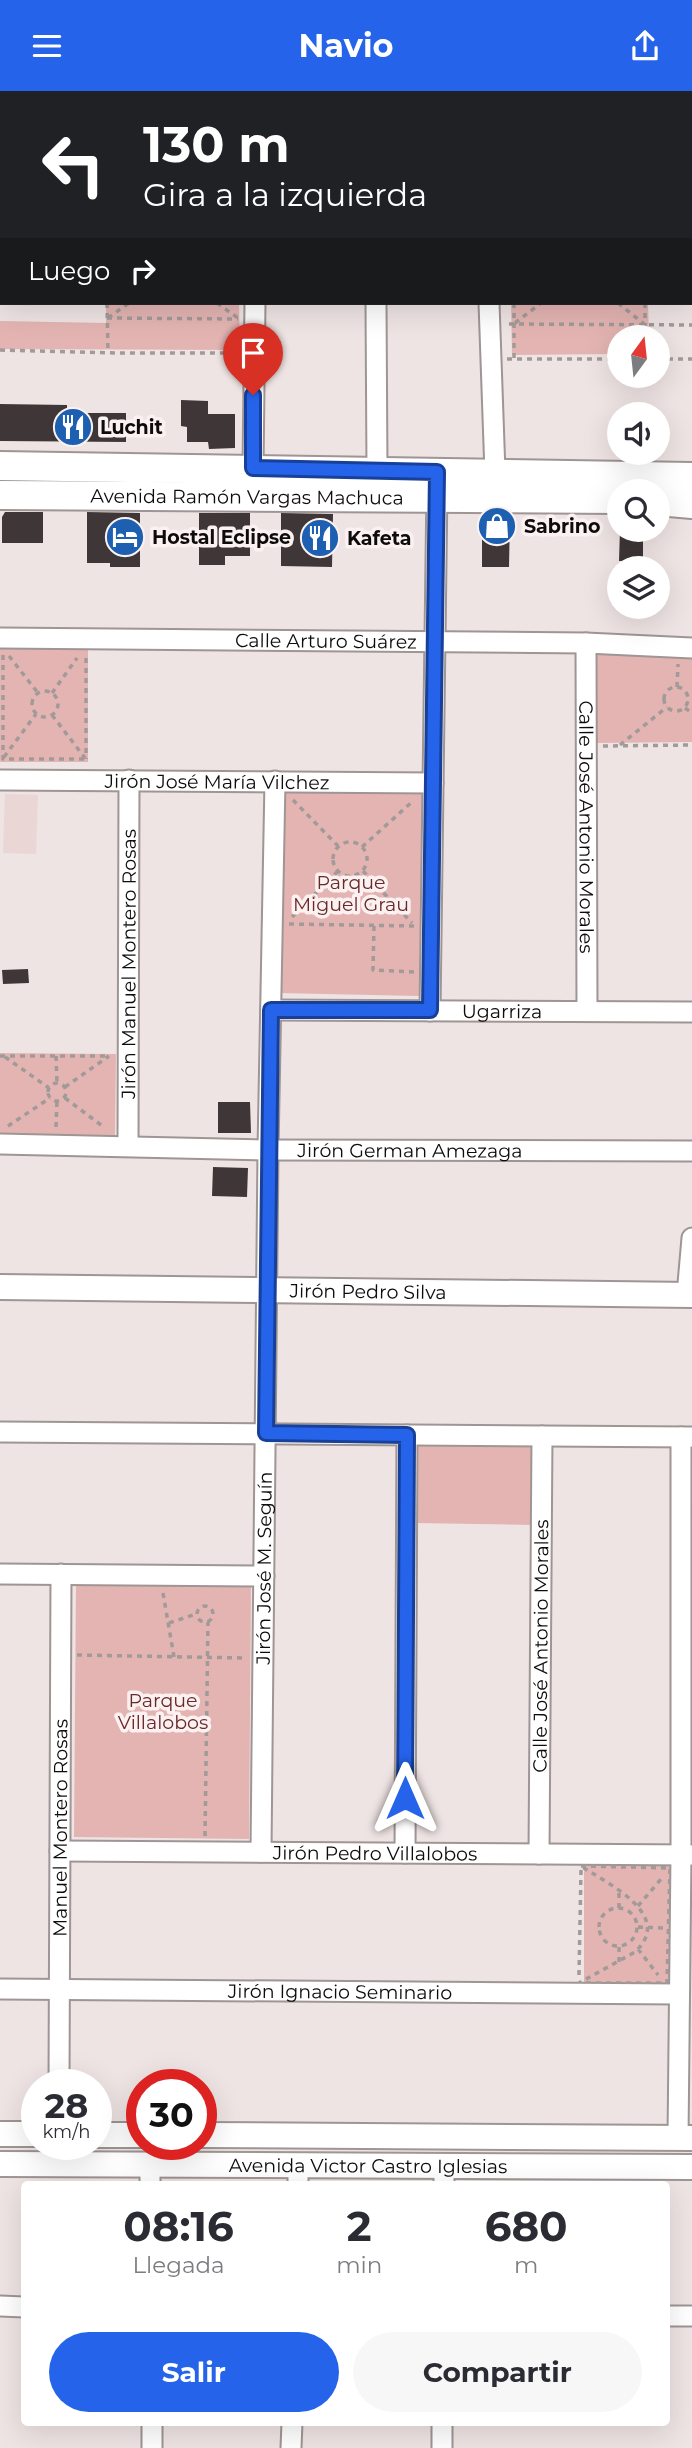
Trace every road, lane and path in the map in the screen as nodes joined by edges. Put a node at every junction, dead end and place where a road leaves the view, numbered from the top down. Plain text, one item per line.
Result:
1 (107, 305) edge
2 (126, 305) edge
3 (376, 305) edge
4 (489, 305) edge
5 (514, 305) edge
6 (538, 305) edge
7 (620, 305) edge
8 (645, 305) edge
9 (247, 307) edge
10 (107, 318) junction
11 (490, 324) junction
12 (514, 324) junction
13 (645, 325) junction
14 (670, 325) edge
15 (692, 325) edge
16 (0, 350) edge
17 (108, 352) junction
18 (254, 352) junction
19 (491, 359) junction
20 (514, 359) junction
21 (607, 359) edge
22 (670, 359) edge
23 (692, 359) edge
24 (0, 466) edge
25 (253, 468) junction
26 (377, 471) junction
27 (495, 473) junction
28 (692, 477) edge
29 (437, 485) junction
30 (0, 495) edge
31 (607, 498) edge
32 (670, 502) edge
33 (692, 503) edge
34 (0, 638) edge
35 (435, 641) junction
36 (86, 643) junction
37 (586, 643) junction
38 (692, 648) edge
39 (38, 693) junction
40 (52, 693) junction
41 (667, 707) junction
42 (685, 708) junction
43 (692, 713) edge
44 (36, 714) junction
45 (52, 715) junction
46 (620, 745) junction
47 (692, 745) edge
48 (587, 746) junction
49 (3, 759) junction
50 (86, 759) junction
51 (0, 765) edge
52 (0, 780) edge
53 (86, 780) junction
54 (129, 780) junction
55 (275, 782) junction
56 (433, 783) junction
57 (300, 795) dead end
58 (404, 797) dead end
59 (417, 797) junction
60 (417, 810) dead end
61 (338, 846) junction
62 (362, 847) junction
63 (338, 871) junction
64 (363, 871) junction
65 (416, 913) dead end
66 (374, 926) junction
67 (423, 927) junction
68 (415, 960) dead end
69 (415, 972) junction
70 (415, 982) dead end
71 (271, 1010) junction
72 (430, 1010) junction
73 (587, 1010) junction
74 (692, 1012) edge
75 (2, 1056) edge
76 (56, 1056) junction
77 (119, 1056) junction
78 (57, 1083) junction
79 (65, 1087) junction
80 (49, 1089) junction
81 (50, 1098) junction
82 (65, 1098) junction
83 (57, 1101) junction
84 (0, 1132) edge
85 (56, 1133) dead end
86 (102, 1133) dead end
87 (0, 1144) edge
88 (128, 1146) junction
89 (268, 1150) junction
90 (692, 1151) edge
91 (692, 1238) edge
92 (0, 1287) edge
93 (266, 1290) junction
94 (689, 1295) edge
95 (0, 1432) edge
96 (266, 1433) junction
97 (407, 1435) junction
98 (542, 1436) junction
99 (687, 1437) edge
100 (0, 1574) edge
101 (61, 1574) junction
102 (264, 1576) junction
103 (162, 1587) dead end
104 (197, 1614) junction
105 (208, 1622) junction
106 (169, 1623) junction
107 (61, 1655) junction
108 (174, 1657) junction
109 (208, 1657) junction
110 (263, 1658) junction
111 (60, 1851) junction
112 (205, 1852) junction
113 (261, 1852) junction
114 (405, 1853) junction
115 (540, 1854) junction
116 (681, 1859) edge
117 (581, 1860) junction
118 (619, 1892) junction
119 (638, 1906) junction
120 (619, 1908) junction
121 (638, 1927) junction
122 (648, 1928) junction
123 (674, 1929) junction
124 (619, 1947) junction
125 (638, 1949) junction
126 (619, 1962) junction
127 (579, 1988) junction
128 (0, 1989) edge
129 (59, 1989) junction
130 (672, 1990) junction
131 (59, 2069) edge
132 (0, 2134) edge
133 (21, 2134) edge
134 (217, 2135) edge
135 (685, 2138) edge
136 (23, 2160) edge
137 (84, 2160) edge
138 (0, 2164) edge
139 (692, 2167) edge
140 (150, 2175) edge
141 (298, 2175) edge
142 (444, 2175) edge
143 (0, 2306) edge
144 (21, 2307) edge
145 (670, 2316) edge
146 (692, 2316) edge
147 (152, 2426) edge
148 (292, 2426) edge
149 (442, 2426) edge
150 (152, 2448) edge
151 (291, 2448) edge
152 (442, 2448) edge

1 - 10 path
2 - 10 path
3 - 26 street
4 - 11 street
5 - 12 path
6 - 12 path
7 - 13 path
8 - 13 path
9 - 10 path
9 - 18 street
10 - 17 path
11 - 12 path
11 - 19 street
12 - 13 path
12 - 20 path
14 - 15 path
16 - 17 path
17 - 18 path
18 - 25 street
19 - 20 path
19 - 27 street
20 - 21 path
22 - 23 path
24 - 25 main road, Avenida Ramón Vargas Machuca
25 - 26 main road, Avenida Ramón Vargas Machuca
26 - 29 main road, Avenida Ramón Vargas Machuca
27 - 28 main road, Avenida Ramón Vargas Machuca
27 - 29 main road, Avenida Ramón Vargas Machuca
29 - 30 main road, Avenida Ramón Vargas Machuca
29 - 31 main road, Avenida Ramón Vargas Machuca
29 - 35 street
32 - 33 main road
34 - 36 street, Calle Arturo Suárez
35 - 36 street, Calle Arturo Suárez
35 - 37 street, Calle Arturo Suárez
35 - 56 street
36 - 40 path
36 - 50 path
37 - 38 street, Calle Arturo Suárez
37 - 48 street, Calle José Antonio Morales
39 - 40 path
39 - 44 path
39 - 49 path
40 - 45 path
41 - 42 path
41 - 42 path
41 - 46 path
42 - 43 path
44 - 45 path
44 - 49 path
45 - 50 path
46 - 47 path
46 - 48 path
48 - 73 street, Calle José Antonio Morales
49 - 50 path
49 - 51 path
50 - 53 path
52 - 53 street, Jirón José María Vilchez
53 - 54 street, Jirón José María Vilchez
54 - 55 street, Jirón José María Vilchez
54 - 77 street, Jirón Manuel Montero Rosas
55 - 56 street, Jirón José María Vilchez
55 - 71 street, Jirón José M. Seguín
56 - 67 street
57 - 61 path
58 - 59 path
59 - 60 path
59 - 62 path
61 - 62 path
61 - 63 path
62 - 64 path
63 - 64 path
63 - 66 path
64 - 67 path
65 - 67 path
66 - 67 path
66 - 69 path
67 - 72 street
68 - 69 path
69 - 70 path
71 - 72 street, Ugarriza
71 - 89 street, Jirón José M. Seguín
72 - 73 street, Ugarriza
73 - 74 street, Ugarriza
75 - 76 path
75 - 80 path
76 - 77 path
76 - 78 path
77 - 79 path
77 - 88 street, Jirón Manuel Montero Rosas
78 - 79 path
78 - 80 path
79 - 82 path
80 - 81 path
81 - 83 path
81 - 84 path
82 - 83 path
82 - 86 path
83 - 85 path
87 - 88 street, Jirón German Amezaga
88 - 89 street, Jirón German Amezaga
89 - 90 street, Jirón German Amezaga
89 - 93 street, Jirón José M. Seguín
91 - 94 street
92 - 93 street, Jirón Pedro Silva
93 - 94 street, Jirón Pedro Silva
93 - 96 street, Jirón José M. Seguín
95 - 96 street
96 - 97 street
96 - 102 street, Jirón José M. Seguín
97 - 98 street
97 - 114 street
98 - 99 street
98 - 115 street, Calle José Antonio Morales
99 - 116 street
100 - 101 street
101 - 102 street
101 - 107 street, Manuel Montero Rosas
102 - 110 street, Jirón José M. Seguín
103 - 106 path
104 - 105 path
104 - 105 path
104 - 106 path
105 - 109 path
106 - 108 path
107 - 108 path
107 - 111 street, Manuel Montero Rosas
108 - 109 path
109 - 110 path
109 - 112 path
110 - 113 street, Jirón José M. Seguín
111 - 112 street, Jirón Pedro Villalobos
111 - 129 street, Manuel Montero Rosas
112 - 113 street, Jirón Pedro Villalobos
113 - 114 street, Jirón Pedro Villalobos
114 - 115 street, Jirón Pedro Villalobos
115 - 117 street, Jirón Pedro Villalobos
116 - 117 street, Jirón Pedro Villalobos
116 - 117 path
116 - 119 path
116 - 123 street
116 - 123 path
117 - 118 path
117 - 127 path
118 - 119 path
118 - 120 path
119 - 122 path
120 - 121 path
120 - 124 path
121 - 122 path
121 - 124 path
122 - 123 path
122 - 125 path
123 - 130 street
123 - 130 path
124 - 126 path
125 - 126 path
125 - 130 path
126 - 127 path
127 - 129 street, Jirón Ignacio Seminario
127 - 130 street, Jirón Ignacio Seminario
127 - 130 path
128 - 129 street, Jirón Ignacio Seminario
129 - 131 street, Manuel Montero Rosas
130 - 135 street
132 - 133 street
134 - 135 street, Avenida Victor Castro Iglesias
136 - 138 street, Avenida Victor Castro Iglesias
137 - 140 street, Avenida Victor Castro Iglesias
139 - 142 street, Avenida Victor Castro Iglesias
140 - 141 street, Avenida Victor Castro Iglesias
141 - 142 street, Avenida Victor Castro Iglesias
143 - 144 street
145 - 146 street
147 - 150 street
148 - 151 street
149 - 152 street

